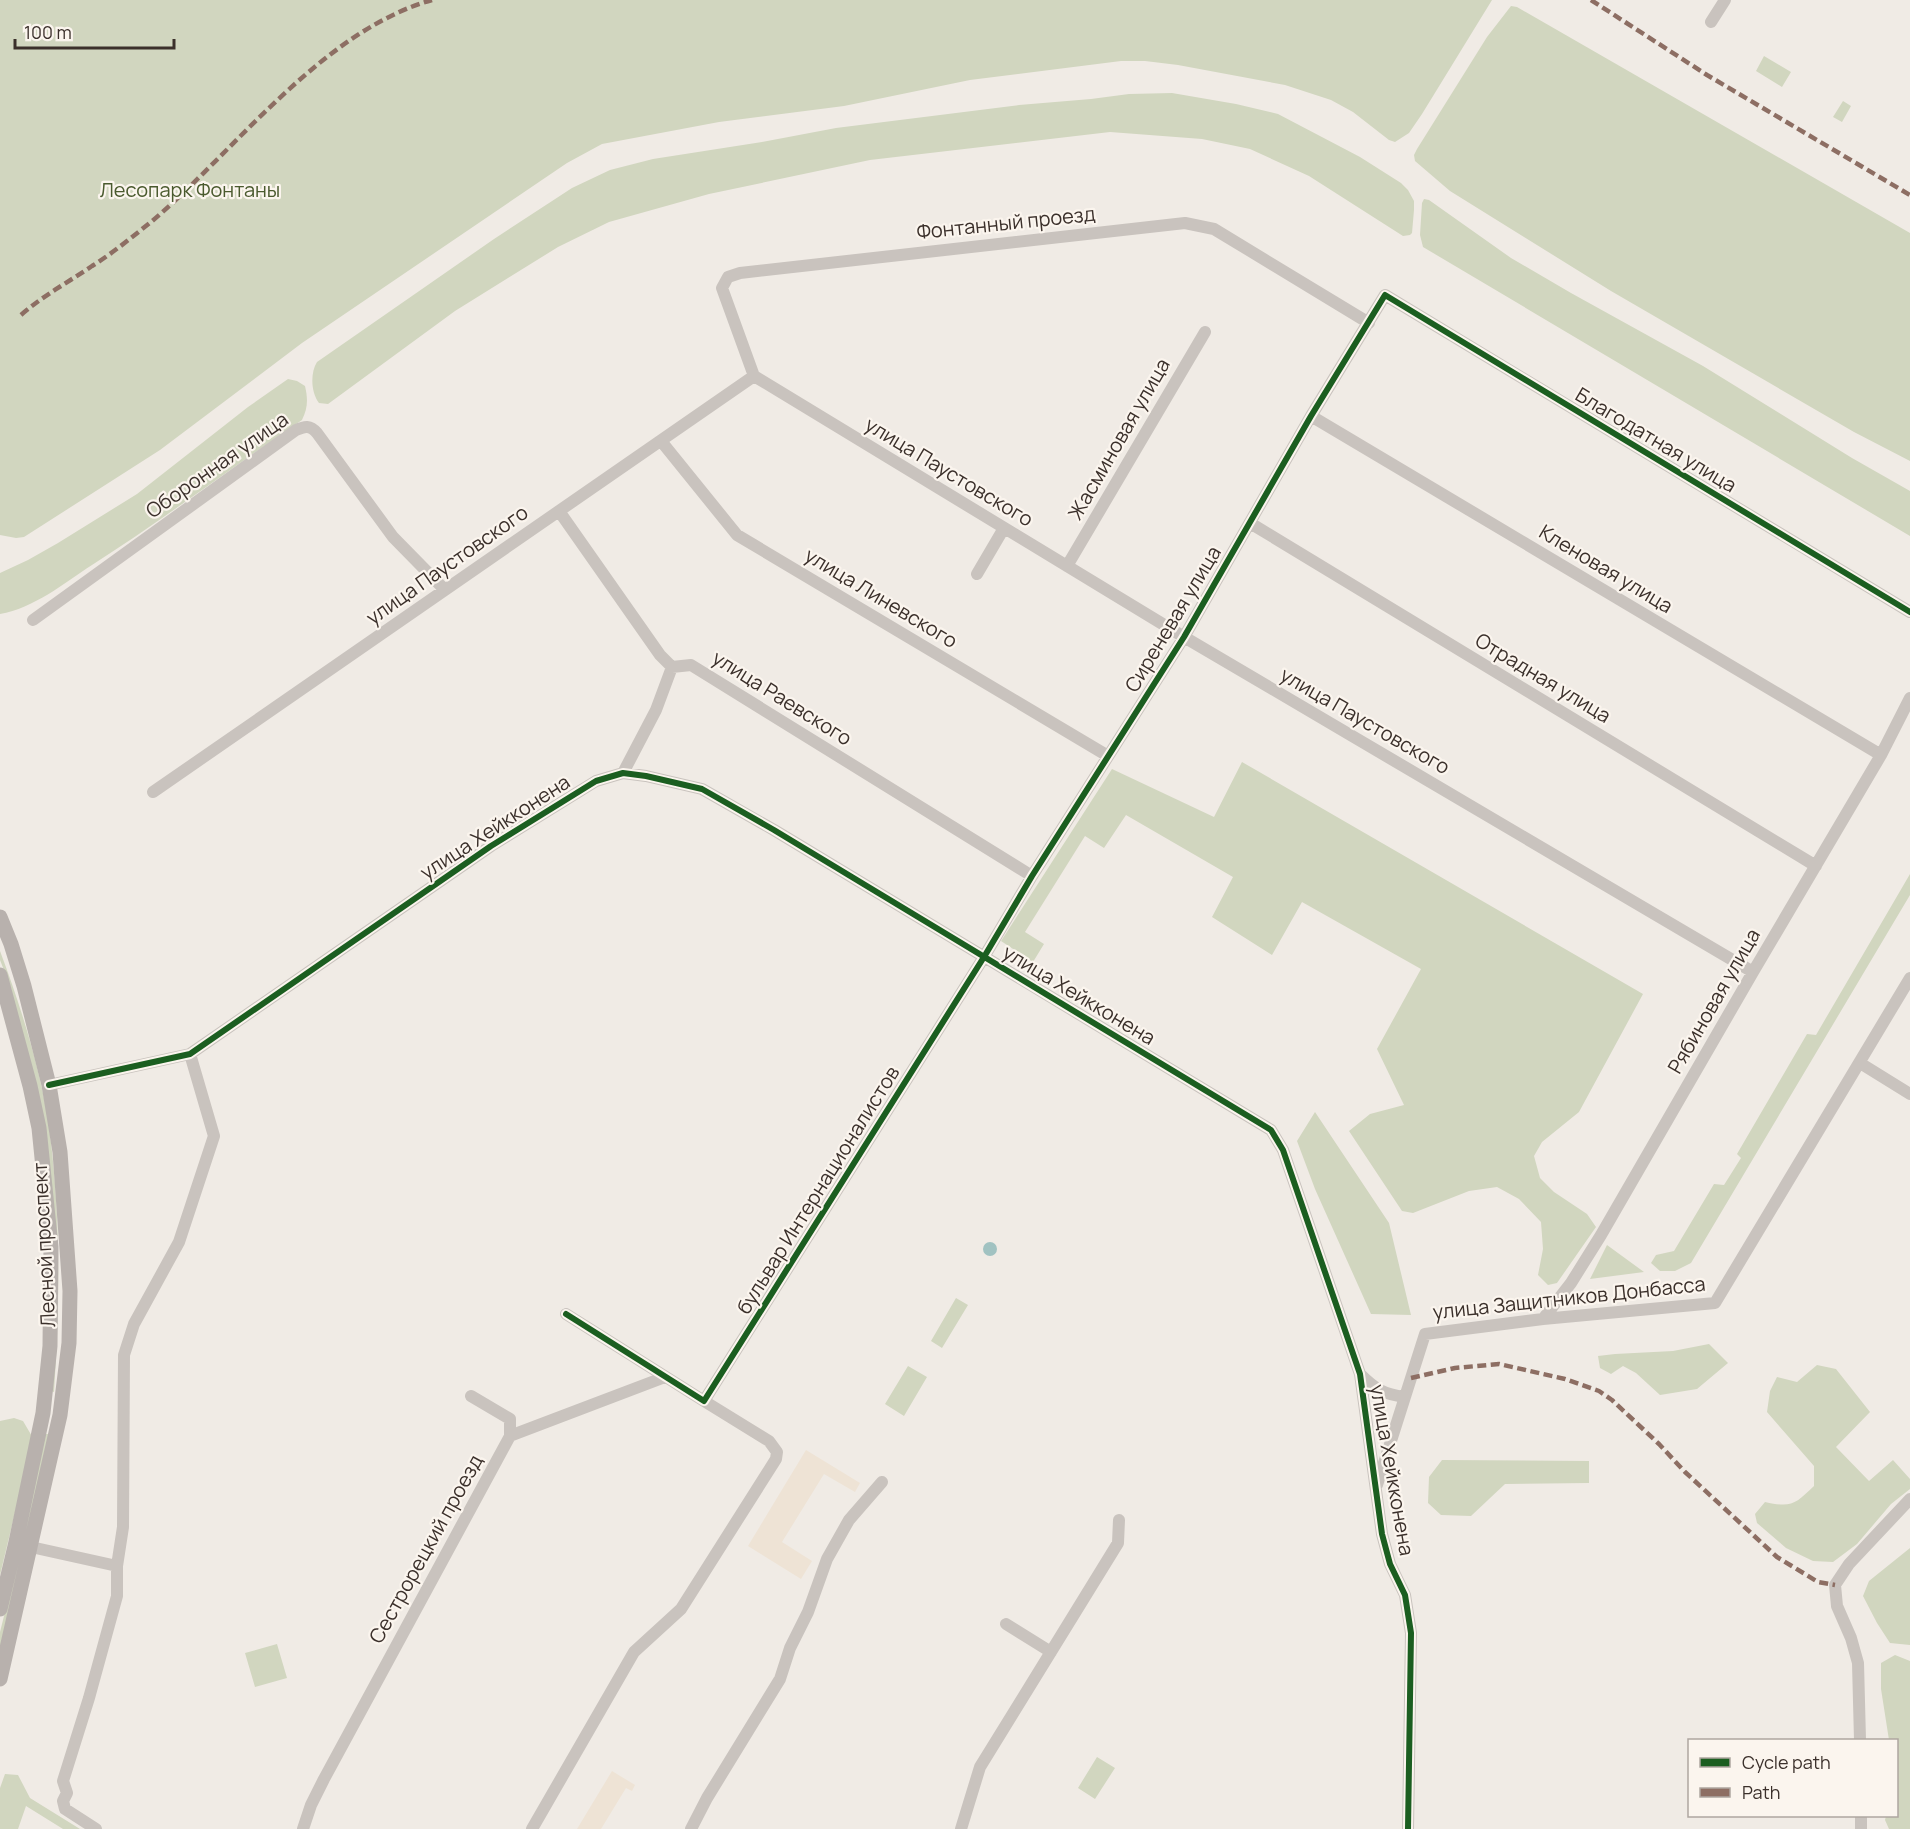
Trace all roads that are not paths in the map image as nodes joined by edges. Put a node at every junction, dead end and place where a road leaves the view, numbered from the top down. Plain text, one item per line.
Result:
1 (1725, 0) edge
2 (1711, 22) dead end
3 (1385, 296) joint
4 (1368, 323) junction
5 (1205, 332) dead end
6 (754, 376) junction
7 (1311, 416) junction
8 (661, 441) junction
9 (559, 511) junction
10 (1250, 523) junction
11 (1004, 528) junction
12 (1067, 566) junction
13 (977, 574) dead end
14 (445, 590) junction
15 (1910, 612) edge
16 (33, 620) dead end
17 (1184, 637) junction
18 (672, 667) junction
19 (1910, 698) edge
20 (1881, 755) junction
21 (1108, 756) junction
22 (622, 773) junction
23 (153, 792) dead end
24 (1816, 866) junction
25 (1032, 876) junction
26 (0, 917) edge
27 (984, 957) junction
28 (1753, 972) junction
29 (0, 975) edge
30 (1910, 978) edge
31 (190, 1054) junction
32 (1860, 1063) junction
33 (49, 1085) junction
34 (1910, 1094) edge
35 (566, 1314) dead end
36 (1543, 1319) junction
37 (1360, 1374) junction
38 (665, 1377) junction
39 (471, 1395) dead end
40 (1405, 1397) junction
41 (704, 1401) junction
42 (43, 1413) junction
43 (60, 1415) junction
44 (510, 1436) junction
45 (882, 1482) dead end
46 (1377, 1487) junction
47 (1910, 1499) edge
48 (1119, 1520) dead end
49 (31, 1548) junction
50 (117, 1566) junction
51 (0, 1609) edge
52 (1005, 1624) dead end
53 (1051, 1652) junction
54 (0, 1679) edge
55 (1860, 1739) edge
56 (96, 1829) edge
57 (303, 1829) edge
58 (532, 1829) edge
59 (691, 1829) edge
60 (962, 1829) edge
61 (1408, 1829) edge

1 - 2 street
3 - 4 street, Сиреневая улица
3 - 15 street, Благодатная улица
4 - 6 street, Фонтанный проезд
4 - 7 street, Сиреневая улица
5 - 12 street, Жасминовая улица
6 - 8 street, улица Паустовского
6 - 11 street, улица Паустовского
7 - 10 street, Сиреневая улица
7 - 20 street, Кленовая улица
8 - 9 street, улица Паустовского
8 - 21 street, улица Линевского
9 - 14 street, улица Паустовского
9 - 18 street
10 - 17 street, Сиреневая улица
10 - 24 street, Отрадная улица
11 - 12 street, улица Паустовского
11 - 13 street
12 - 17 street, улица Паустовского
14 - 16 street, Оборонная улица
14 - 23 street, улица Паустовского
17 - 21 street, Сиреневая улица
17 - 28 street, улица Паустовского
18 - 22 street
18 - 25 street, улица Раевского
19 - 20 street, Рябиновая улица
20 - 24 street, Рябиновая улица
21 - 25 street, Сиреневая улица
22 - 27 street, улица Хейкконена
22 - 31 street, улица Хейкконена
24 - 28 street, Рябиновая улица
25 - 27 street, Сиреневая улица
26 - 33 main road, Лесной проспект
27 - 37 street, улица Хейкконена
27 - 41 street, бульвар Интернационалистов
28 - 36 street, Рябиновая улица
29 - 42 main road, Лесной проспект
30 - 32 street, улица Защитников Донбасса
31 - 33 street, улица Хейкконена
31 - 50 street
32 - 34 street
32 - 36 street, улица Защитников Донбасса
33 - 43 main road, Лесной проспект
35 - 38 street
36 - 40 street, улица Защитников Донбасса
37 - 40 street
37 - 46 street, улица Хейкконена
38 - 41 street
38 - 44 street
39 - 44 street
40 - 46 street, улица Защитников Донбасса
41 - 58 street
42 - 43 main road
42 - 51 main road, Лесной проспект
43 - 49 main road, Лесной проспект
44 - 57 street, Сестрорецкий проезд
45 - 59 street
46 - 61 street, улица Хейкконена
47 - 55 street
48 - 53 street
49 - 50 street
49 - 54 main road, Лесной проспект
50 - 56 street
52 - 53 street
53 - 60 street

